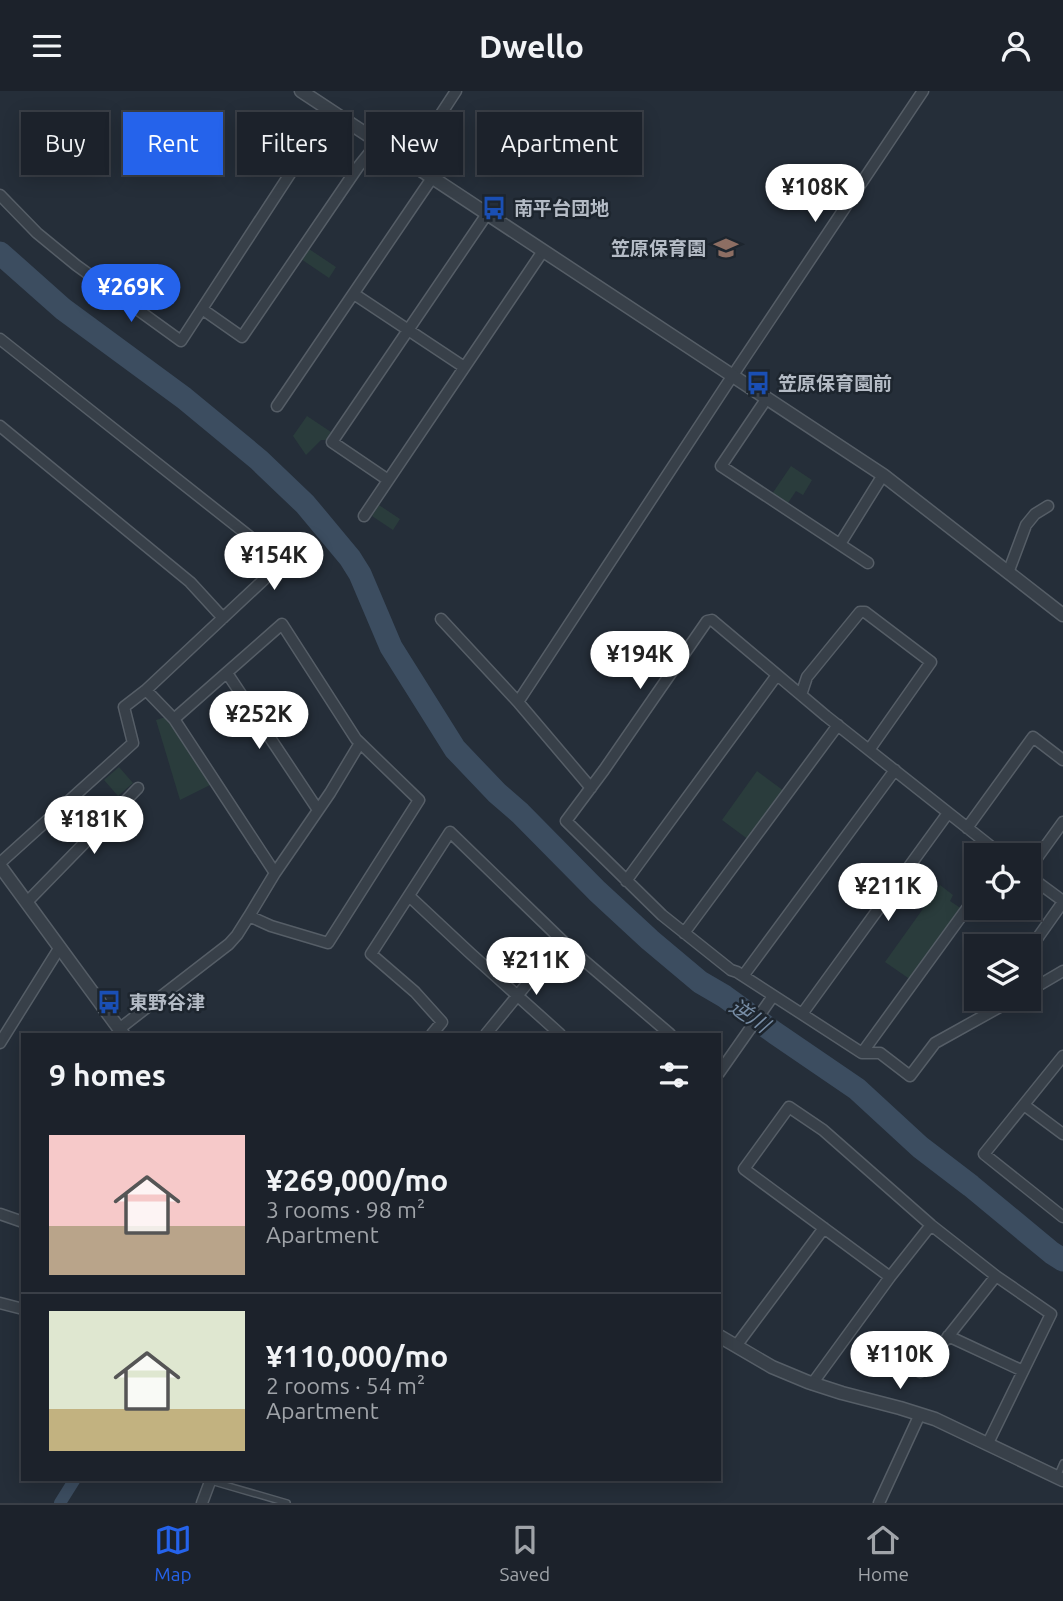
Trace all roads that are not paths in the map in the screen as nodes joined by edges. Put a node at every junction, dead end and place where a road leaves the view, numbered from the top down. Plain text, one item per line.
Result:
1 (301, 91) edge
2 (456, 91) edge
3 (923, 91) edge
4 (331, 111) junction
5 (442, 112) edge
6 (366, 134) edge
7 (366, 157) edge
8 (427, 175) edge
9 (432, 178) junction
10 (0, 195) edge
11 (487, 214) junction
12 (543, 251) junction
13 (354, 294) junction
14 (202, 309) junction
15 (408, 330) junction
16 (0, 339) edge
17 (464, 367) junction
18 (733, 375) junction
19 (766, 398) junction
20 (277, 406) dead end
21 (0, 426) edge
22 (883, 475) junction
23 (388, 480) junction
24 (1048, 506) dead end
25 (364, 516) dead end
26 (840, 544) junction
27 (868, 563) dead end
28 (1008, 573) junction
29 (1063, 615) edge
30 (223, 618) junction
31 (441, 619) dead end
32 (227, 673) junction
33 (777, 675) junction
34 (146, 689) junction
35 (801, 695) junction
36 (518, 702) junction
37 (174, 719) junction
38 (838, 726) junction
39 (360, 743) junction
40 (869, 750) junction
41 (1063, 760) edge
42 (895, 770) junction
43 (138, 788) dead end
44 (591, 788) junction
45 (318, 810) junction
46 (948, 813) junction
47 (1063, 822) edge
48 (967, 828) junction
49 (986, 843) edge
50 (1041, 852) edge
51 (0, 865) edge
52 (275, 873) junction
53 (626, 881) junction
54 (1041, 885) edge
55 (409, 896) junction
56 (27, 902) junction
57 (1063, 902) edge
58 (964, 913) edge
59 (249, 916) junction
60 (684, 933) junction
61 (1040, 934) edge
62 (562, 941) junction
63 (60, 947) junction
64 (1063, 971) edge
65 (743, 976) junction
66 (1041, 984) edge
67 (517, 996) junction
68 (770, 1000) junction
69 (985, 1011) edge
70 (993, 1011) edge
71 (802, 1014) junction
72 (980, 1018) junction
73 (121, 1031) edge
74 (433, 1033) edge
75 (487, 1033) edge
76 (559, 1033) edge
77 (669, 1033) edge
78 (0, 1043) edge
79 (862, 1053) junction
80 (1063, 1056) edge
81 (721, 1070) edge
82 (1024, 1105) junction
83 (1063, 1134) edge
84 (0, 1214) edge
85 (1063, 1217) edge
86 (21, 1221) edge
87 (931, 1225) junction
88 (824, 1228) junction
89 (996, 1276) junction
90 (890, 1277) junction
91 (0, 1303) edge
92 (21, 1308) edge
93 (948, 1336) junction
94 (721, 1337) edge
95 (736, 1346) junction
96 (1023, 1371) junction
97 (920, 1372) dead end
98 (812, 1384) junction
99 (920, 1414) junction
100 (988, 1443) junction
101 (1063, 1463) edge
102 (1060, 1479) edge
103 (208, 1481) edge
104 (216, 1481) edge
105 (202, 1503) edge
106 (287, 1503) edge
107 (878, 1503) edge

1 - 4 street
2 - 5 street
3 - 18 street
4 - 6 street
4 - 14 street
7 - 14 street
8 - 9 street
9 - 11 street
9 - 13 street
10 - 14 street
11 - 12 street
11 - 15 street
12 - 17 street
12 - 18 street
13 - 15 street
13 - 20 street
15 - 17 street
15 - 23 street
16 - 30 street
17 - 23 street
18 - 19 street
18 - 36 street
19 - 22 street
19 - 26 street
21 - 30 street
22 - 26 street
22 - 28 street
23 - 25 street
24 - 28 street
26 - 27 street
28 - 29 street
30 - 34 street
31 - 36 street
32 - 37 street
32 - 39 street
32 - 45 street
33 - 35 street
33 - 44 street
33 - 53 street
34 - 37 street
34 - 51 street
35 - 38 street
35 - 40 street
36 - 44 street
37 - 52 street
38 - 40 street
38 - 60 street
39 - 45 street
39 - 59 street
40 - 42 street
41 - 48 street
42 - 46 street
42 - 65 street
43 - 56 street
44 - 53 street
45 - 52 street
46 - 48 street
46 - 71 street
47 - 50 street
48 - 49 street
51 - 56 street
52 - 59 street
53 - 60 street
54 - 57 street
55 - 62 street
55 - 67 street
55 - 74 street
56 - 63 street
57 - 61 street
58 - 79 street
59 - 73 street
60 - 65 street
62 - 67 street
62 - 77 street
63 - 73 street
63 - 78 street
64 - 66 street
65 - 68 street
67 - 75 street
67 - 76 street
68 - 71 street
68 - 81 street
69 - 72 street
70 - 72 street
71 - 79 street
72 - 79 street
80 - 82 street
82 - 83 street
82 - 85 street
84 - 86 street
87 - 88 street
87 - 89 street
87 - 90 street
88 - 90 street
88 - 95 street
89 - 93 street
89 - 96 street
90 - 98 street
91 - 92 street
93 - 96 street
93 - 97 street
94 - 95 street
95 - 98 street
96 - 100 street
98 - 99 street
99 - 100 street
99 - 107 street
100 - 102 street
101 - 102 lane
103 - 105 street
104 - 106 lane

